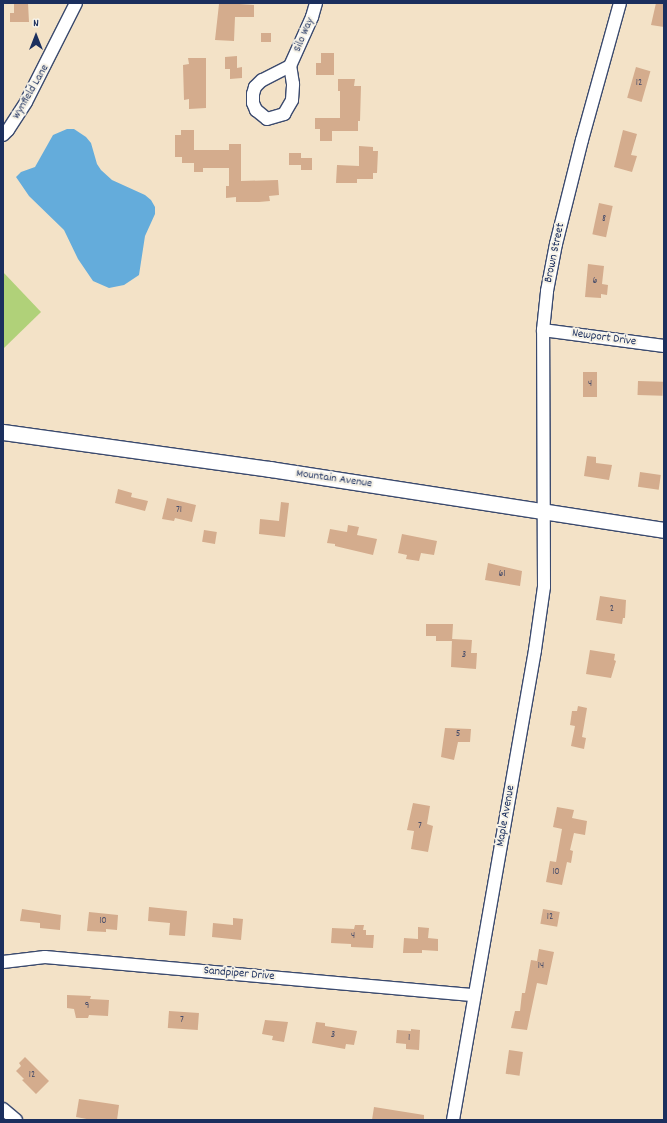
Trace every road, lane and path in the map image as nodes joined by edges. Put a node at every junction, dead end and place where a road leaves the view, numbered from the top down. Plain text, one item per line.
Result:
1 (76, 3) edge
2 (316, 3) edge
3 (620, 3) edge
4 (290, 66) dead end
5 (3, 135) edge
6 (543, 330) junction
7 (664, 346) edge
8 (3, 432) edge
9 (543, 510) junction
10 (664, 530) edge
11 (3, 962) edge
12 (474, 995) junction
13 (3, 1109) edge
14 (16, 1120) edge
15 (453, 1120) edge

1 - 5 street, Wynfield Lane
2 - 4 street, Silo Way
3 - 6 street, Brown Street
6 - 7 street, Newport Drive
6 - 9 street, Brown Street
8 - 9 main road, Mountain Avenue
9 - 10 main road, Mountain Avenue
9 - 12 street, Maple Avenue
11 - 12 street, Sandpiper Drive
12 - 15 street, Maple Avenue
13 - 14 street

